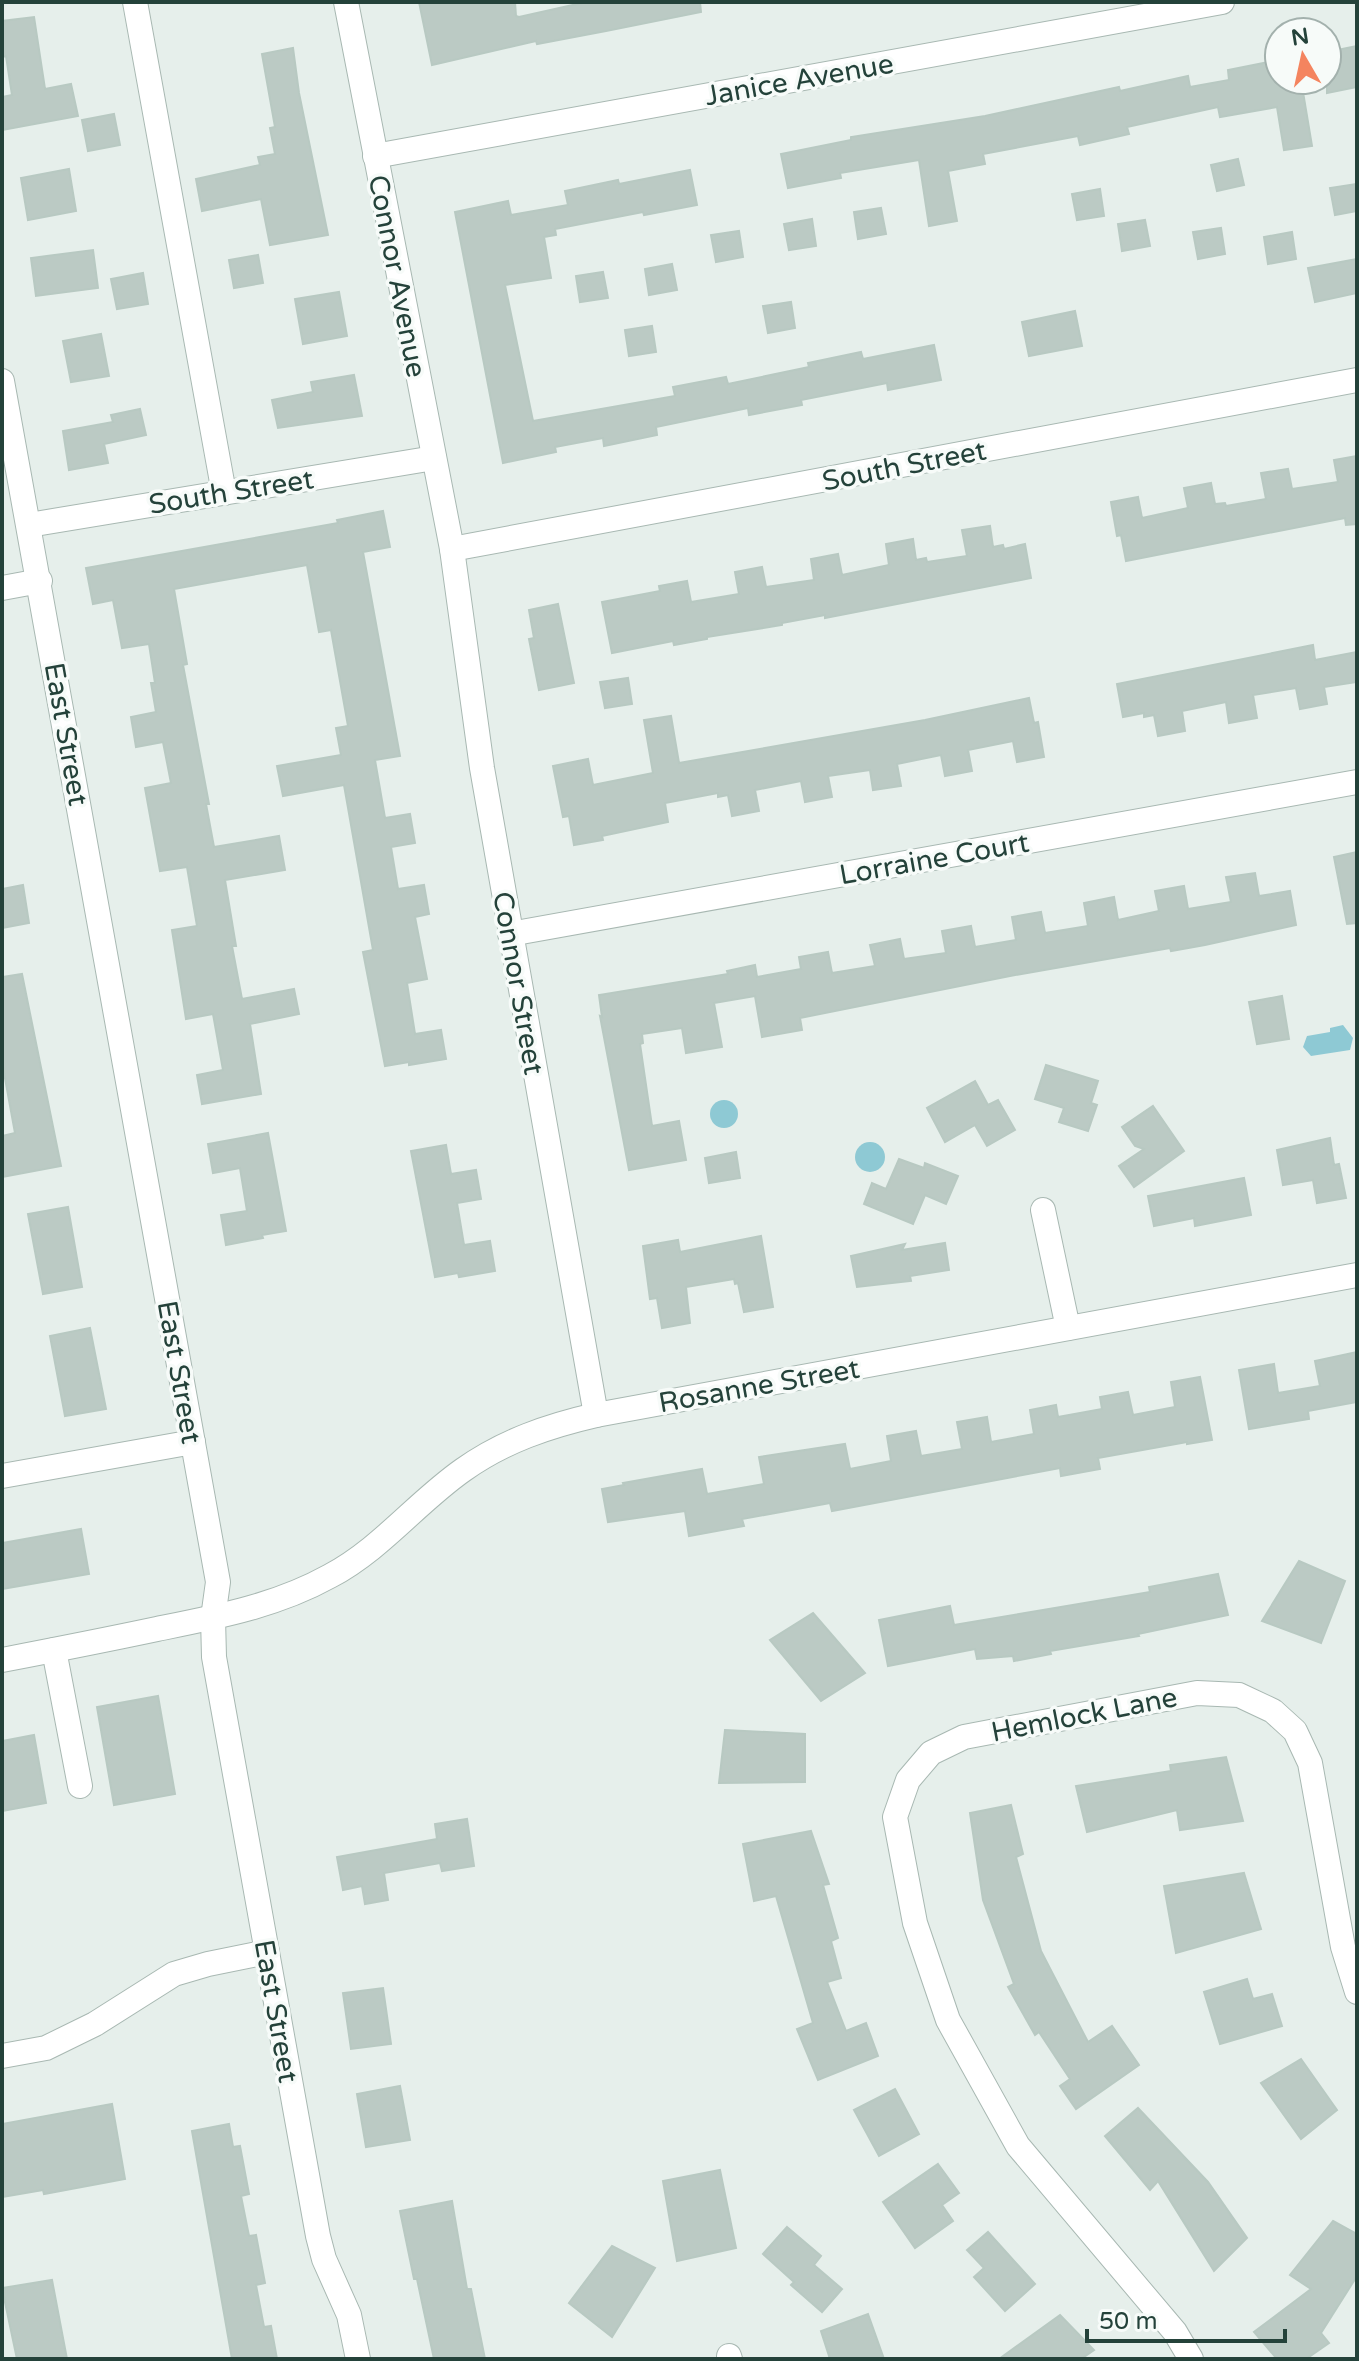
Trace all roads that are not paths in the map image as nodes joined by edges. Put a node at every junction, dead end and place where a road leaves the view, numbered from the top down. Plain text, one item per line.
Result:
1 (135, 2) edge
2 (346, 2) edge
3 (1222, 2) edge
4 (375, 156) junction
5 (1357, 380) edge
6 (2, 381) edge
7 (434, 458) junction
8 (224, 493) junction
9 (29, 525) junction
10 (452, 549) junction
11 (40, 581) junction
12 (2, 588) edge
13 (1357, 782) edge
14 (510, 934) junction
15 (1043, 1210) dead end
16 (1357, 1275) edge
17 (1068, 1328) junction
18 (596, 1415) junction
19 (193, 1442) junction
20 (2, 1476) edge
21 (213, 1618) junction
22 (54, 1650) junction
23 (2, 1660) edge
24 (80, 1786) dead end
25 (267, 1952) junction
26 (1357, 1992) edge
27 (2, 2056) edge
28 (358, 2359) edge
29 (1191, 2359) edge

1 - 8 street
2 - 4 street, Connor Avenue
3 - 4 street, Janice Avenue
4 - 7 street, Connor Avenue
5 - 10 street, South Street
6 - 9 street, East Street
7 - 8 street, South Street
7 - 10 street, Connor Avenue
8 - 9 street, South Street
9 - 11 street, East Street
10 - 14 street, Connor Street
11 - 12 street
11 - 19 street, East Street
13 - 14 street, Lorraine Court
14 - 18 street, Connor Street
15 - 17 street
16 - 17 street, Rosanne Street
17 - 18 street, Rosanne Street
18 - 21 street, Rosanne Street
19 - 20 street
19 - 21 street, East Street
21 - 22 street, Rosanne Street
21 - 25 street, East Street
22 - 23 street, Rosanne Street
22 - 24 street
25 - 27 street
25 - 28 street, East Street
26 - 29 street, Hemlock Lane

